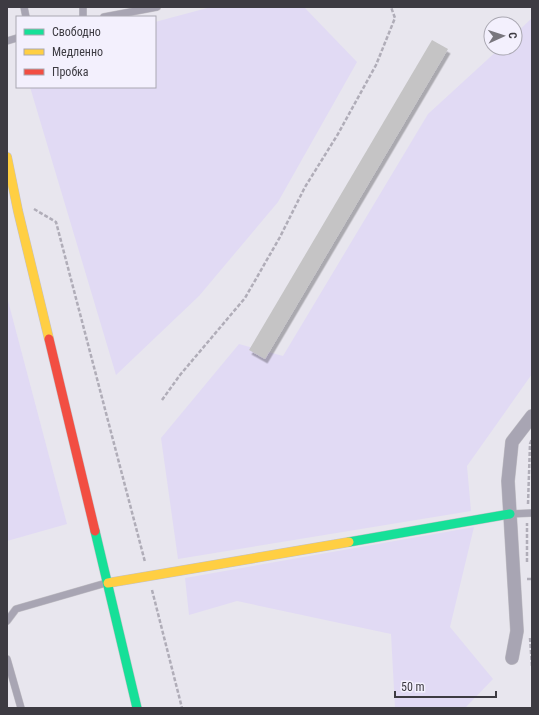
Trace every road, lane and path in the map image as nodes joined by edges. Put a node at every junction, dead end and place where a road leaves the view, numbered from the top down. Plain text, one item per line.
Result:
1 (157, 7) edge
2 (391, 7) edge
3 (109, 16) edge
4 (7, 157) edge
5 (10, 192) edge
6 (18, 211) junction
7 (162, 400) dead end
8 (532, 416) edge
9 (532, 439) edge
10 (531, 444) edge
11 (530, 513) edge
12 (510, 514) junction
13 (527, 564) dead end
14 (527, 572) dead end
15 (148, 576) junction
16 (527, 579) junction
17 (532, 579) edge
18 (108, 583) junction
19 (527, 585) dead end
20 (7, 621) edge
21 (530, 636) dead end
22 (512, 658) dead end
23 (7, 659) edge
24 (532, 667) edge
25 (21, 708) edge
26 (137, 708) edge
27 (182, 708) edge

1 - 3 lane
2 - 7 path
4 - 5 street
5 - 6 street
6 - 15 path
6 - 18 street
8 - 12 street
9 - 10 path
10 - 11 path
11 - 12 lane
11 - 13 path
12 - 15 street
12 - 22 street
14 - 16 path
15 - 18 street
15 - 27 path
16 - 17 path
16 - 19 path
18 - 20 lane
18 - 26 street
21 - 24 path
23 - 25 lane

